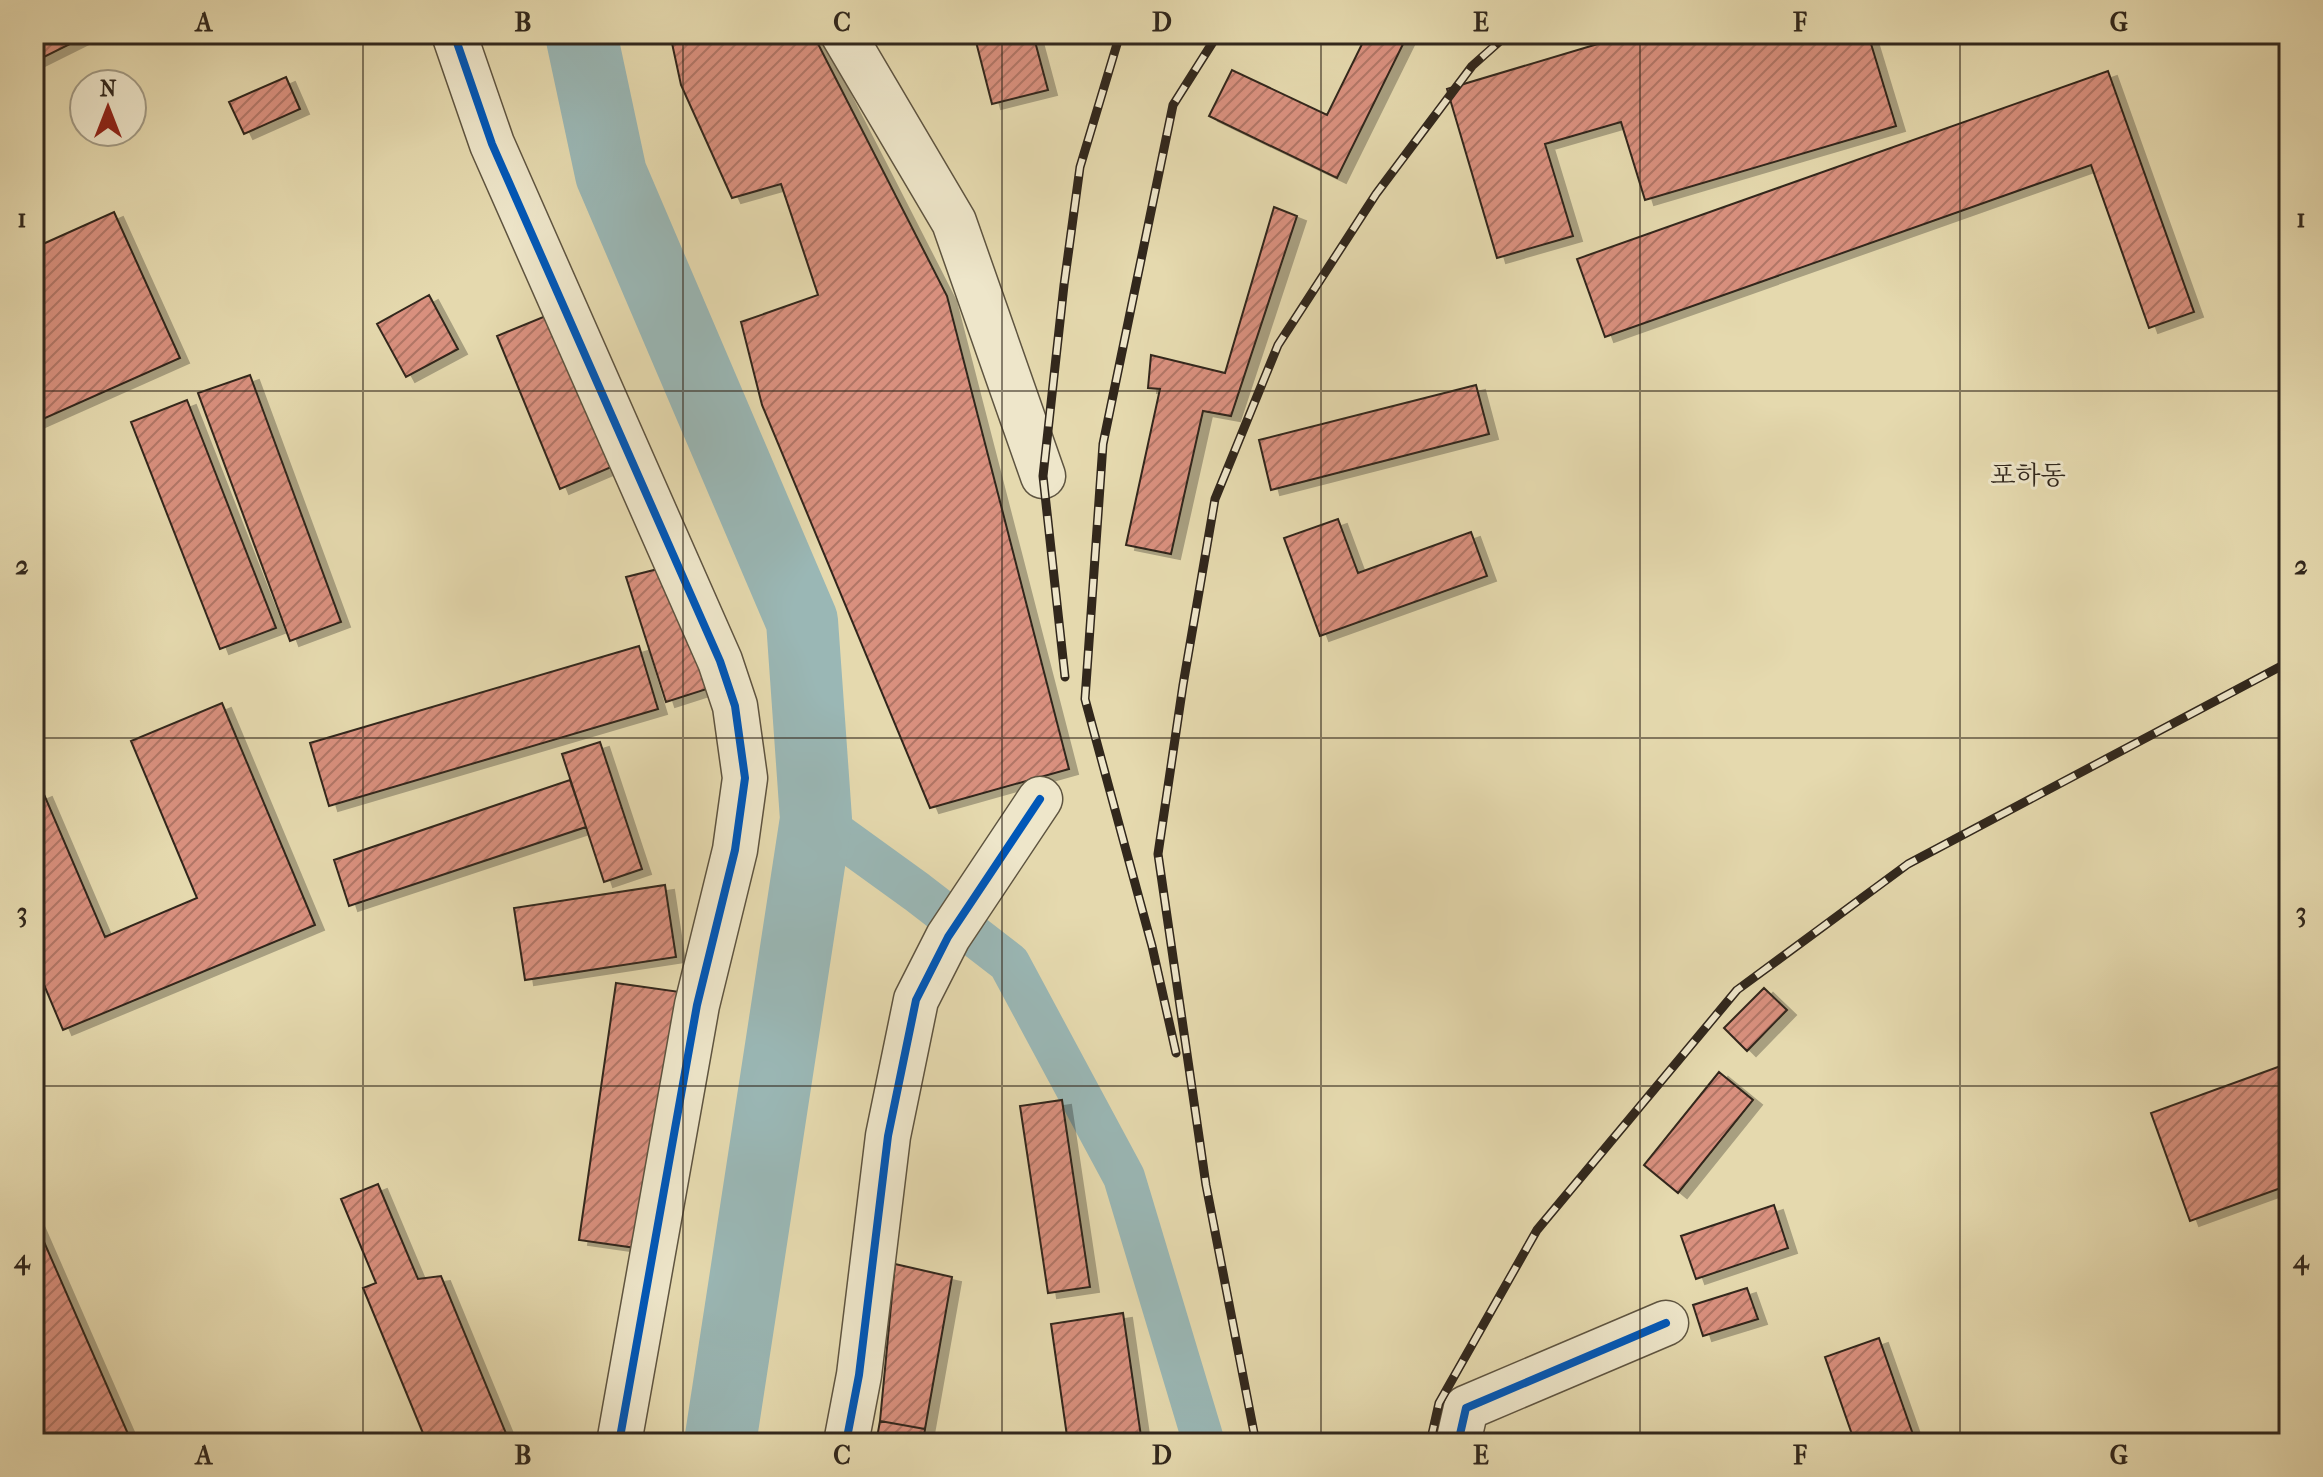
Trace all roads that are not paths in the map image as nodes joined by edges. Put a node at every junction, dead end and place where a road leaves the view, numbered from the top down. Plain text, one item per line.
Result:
1 (454, 34) edge
2 (843, 34) edge
3 (1043, 476) dead end
4 (1040, 799) dead end
5 (1666, 1323) dead end
6 (619, 1443) edge
7 (846, 1443) edge
8 (1458, 1443) edge

1 - 6 street
2 - 3 street
4 - 7 street
5 - 8 street

